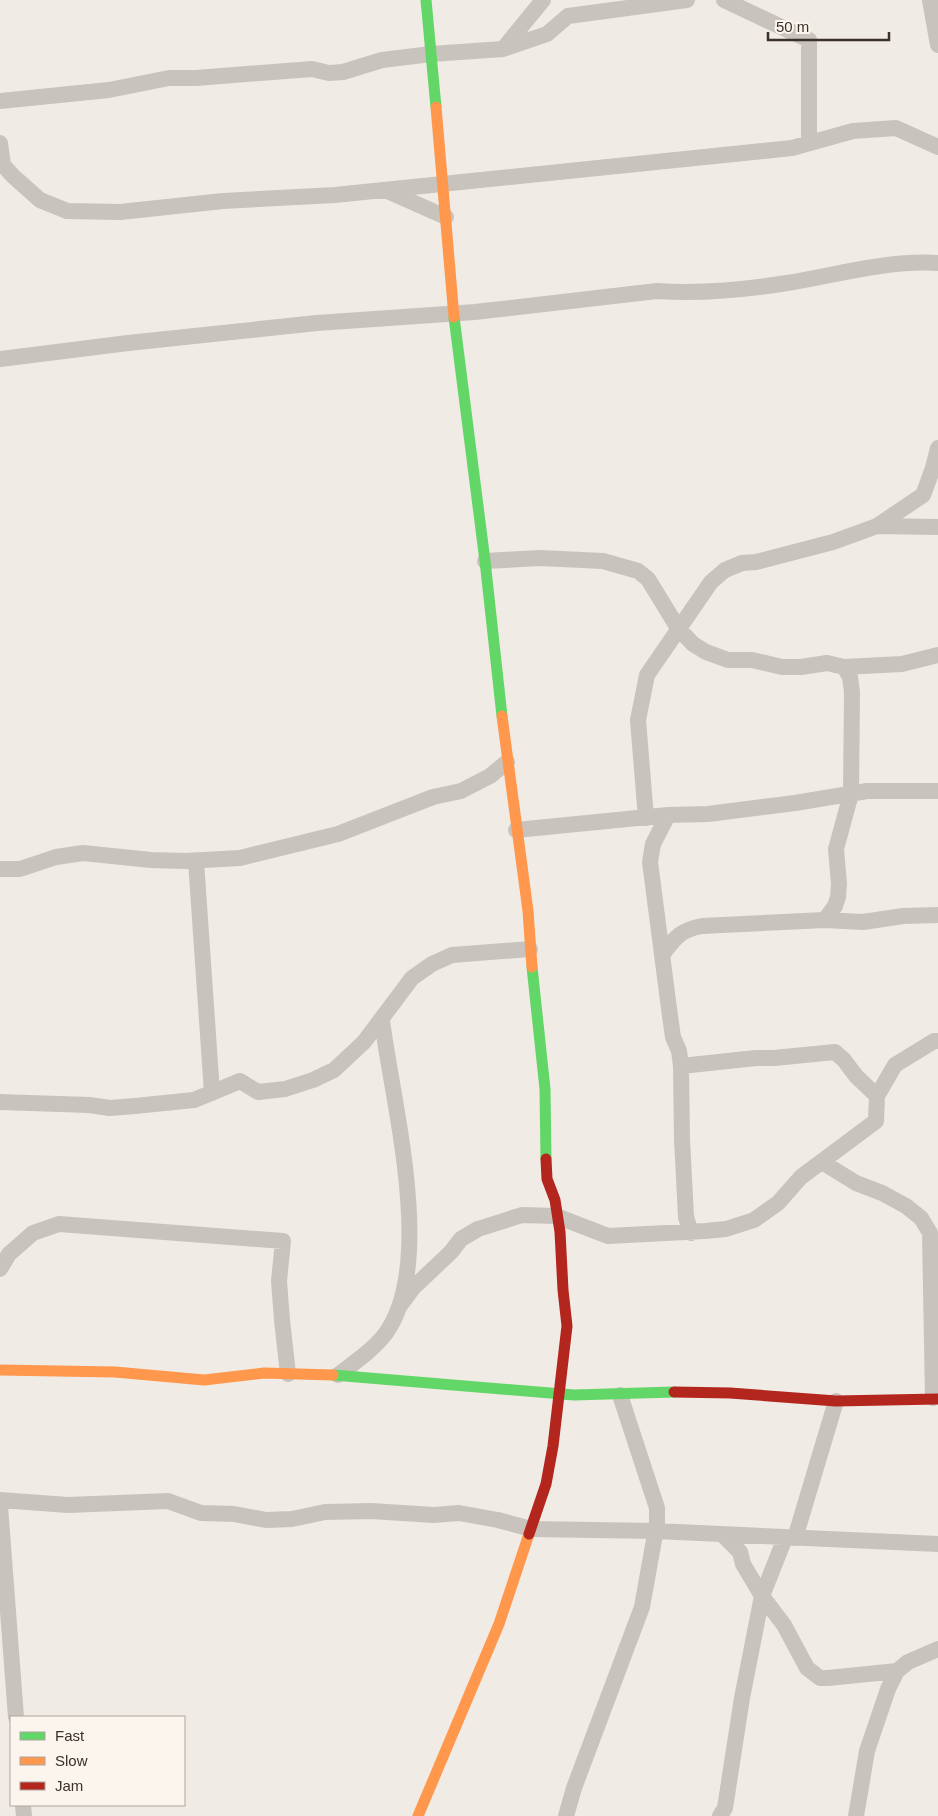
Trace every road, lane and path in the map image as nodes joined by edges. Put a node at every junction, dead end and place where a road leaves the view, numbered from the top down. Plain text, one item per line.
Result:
1 (426, 0) edge
2 (543, 0) edge
3 (687, 0) edge
4 (724, 0) edge
5 (930, 0) edge
6 (938, 45) edge
7 (503, 49) junction
8 (430, 54) junction
9 (0, 101) edge
10 (0, 143) edge
11 (809, 144) junction
12 (938, 147) edge
13 (442, 184) junction
14 (385, 190) junction
15 (446, 218) junction
16 (938, 262) edge
17 (454, 314) junction
18 (0, 359) edge
19 (938, 448) edge
20 (877, 526) junction
21 (938, 527) edge
22 (485, 561) junction
23 (678, 628) junction
24 (938, 655) edge
25 (844, 668) junction
26 (507, 762) junction
27 (938, 791) edge
28 (850, 794) junction
29 (668, 815) junction
30 (646, 818) junction
31 (516, 830) junction
32 (196, 860) junction
33 (0, 869) edge
34 (938, 915) edge
35 (824, 920) junction
36 (530, 949) junction
37 (662, 955) junction
38 (382, 1020) junction
39 (938, 1041) edge
40 (681, 1066) junction
41 (212, 1093) junction
42 (877, 1096) junction
43 (0, 1102) edge
44 (822, 1162) junction
45 (556, 1216) junction
46 (691, 1232) junction
47 (0, 1269) edge
48 (399, 1307) junction
49 (0, 1370) edge
50 (288, 1374) junction
51 (338, 1375) junction
52 (559, 1395) junction
53 (620, 1396) junction
54 (936, 1399) edge
55 (836, 1401) junction
56 (0, 1500) edge
57 (0, 1506) edge
58 (531, 1529) junction
59 (656, 1531) junction
60 (723, 1535) junction
61 (790, 1538) junction
62 (938, 1544) edge
63 (762, 1596) junction
64 (938, 1649) edge
65 (897, 1671) junction
66 (16, 1716) edge
67 (418, 1816) edge
68 (566, 1816) edge
69 (720, 1816) edge
70 (856, 1816) edge

1 - 8 street
2 - 7 street
3 - 7 street
4 - 11 street
5 - 6 street
7 - 8 street
8 - 9 street
8 - 13 street
10 - 14 street
11 - 12 street
11 - 13 street
13 - 14 street
13 - 15 street
14 - 15 street
15 - 17 street
16 - 17 street
17 - 18 street
17 - 22 street
19 - 20 street
20 - 21 street
20 - 23 street
22 - 23 street
22 - 26 street
23 - 25 street
23 - 30 street
24 - 25 street
25 - 28 street
26 - 31 street
26 - 32 street
27 - 28 street
28 - 29 street
28 - 35 street
29 - 30 street
29 - 37 street
30 - 31 street
31 - 36 street
32 - 33 street
32 - 41 street
34 - 35 street
35 - 37 street
36 - 38 street
36 - 45 street
37 - 40 street
38 - 41 street
38 - 48 street
39 - 42 street
40 - 42 street
40 - 46 street
41 - 43 street
42 - 44 street
44 - 46 street
44 - 54 street
45 - 46 street
45 - 48 street
45 - 52 street
47 - 50 street
48 - 51 street
49 - 50 street
50 - 51 street
51 - 52 street
52 - 53 street
52 - 58 street
53 - 55 street
53 - 59 street
54 - 55 street
55 - 61 street
56 - 58 street
57 - 66 street
58 - 59 street
58 - 67 street
59 - 60 street
59 - 68 street
60 - 61 street
60 - 63 street
61 - 62 street
61 - 63 street
63 - 65 street
63 - 69 street
64 - 65 street
65 - 70 street

